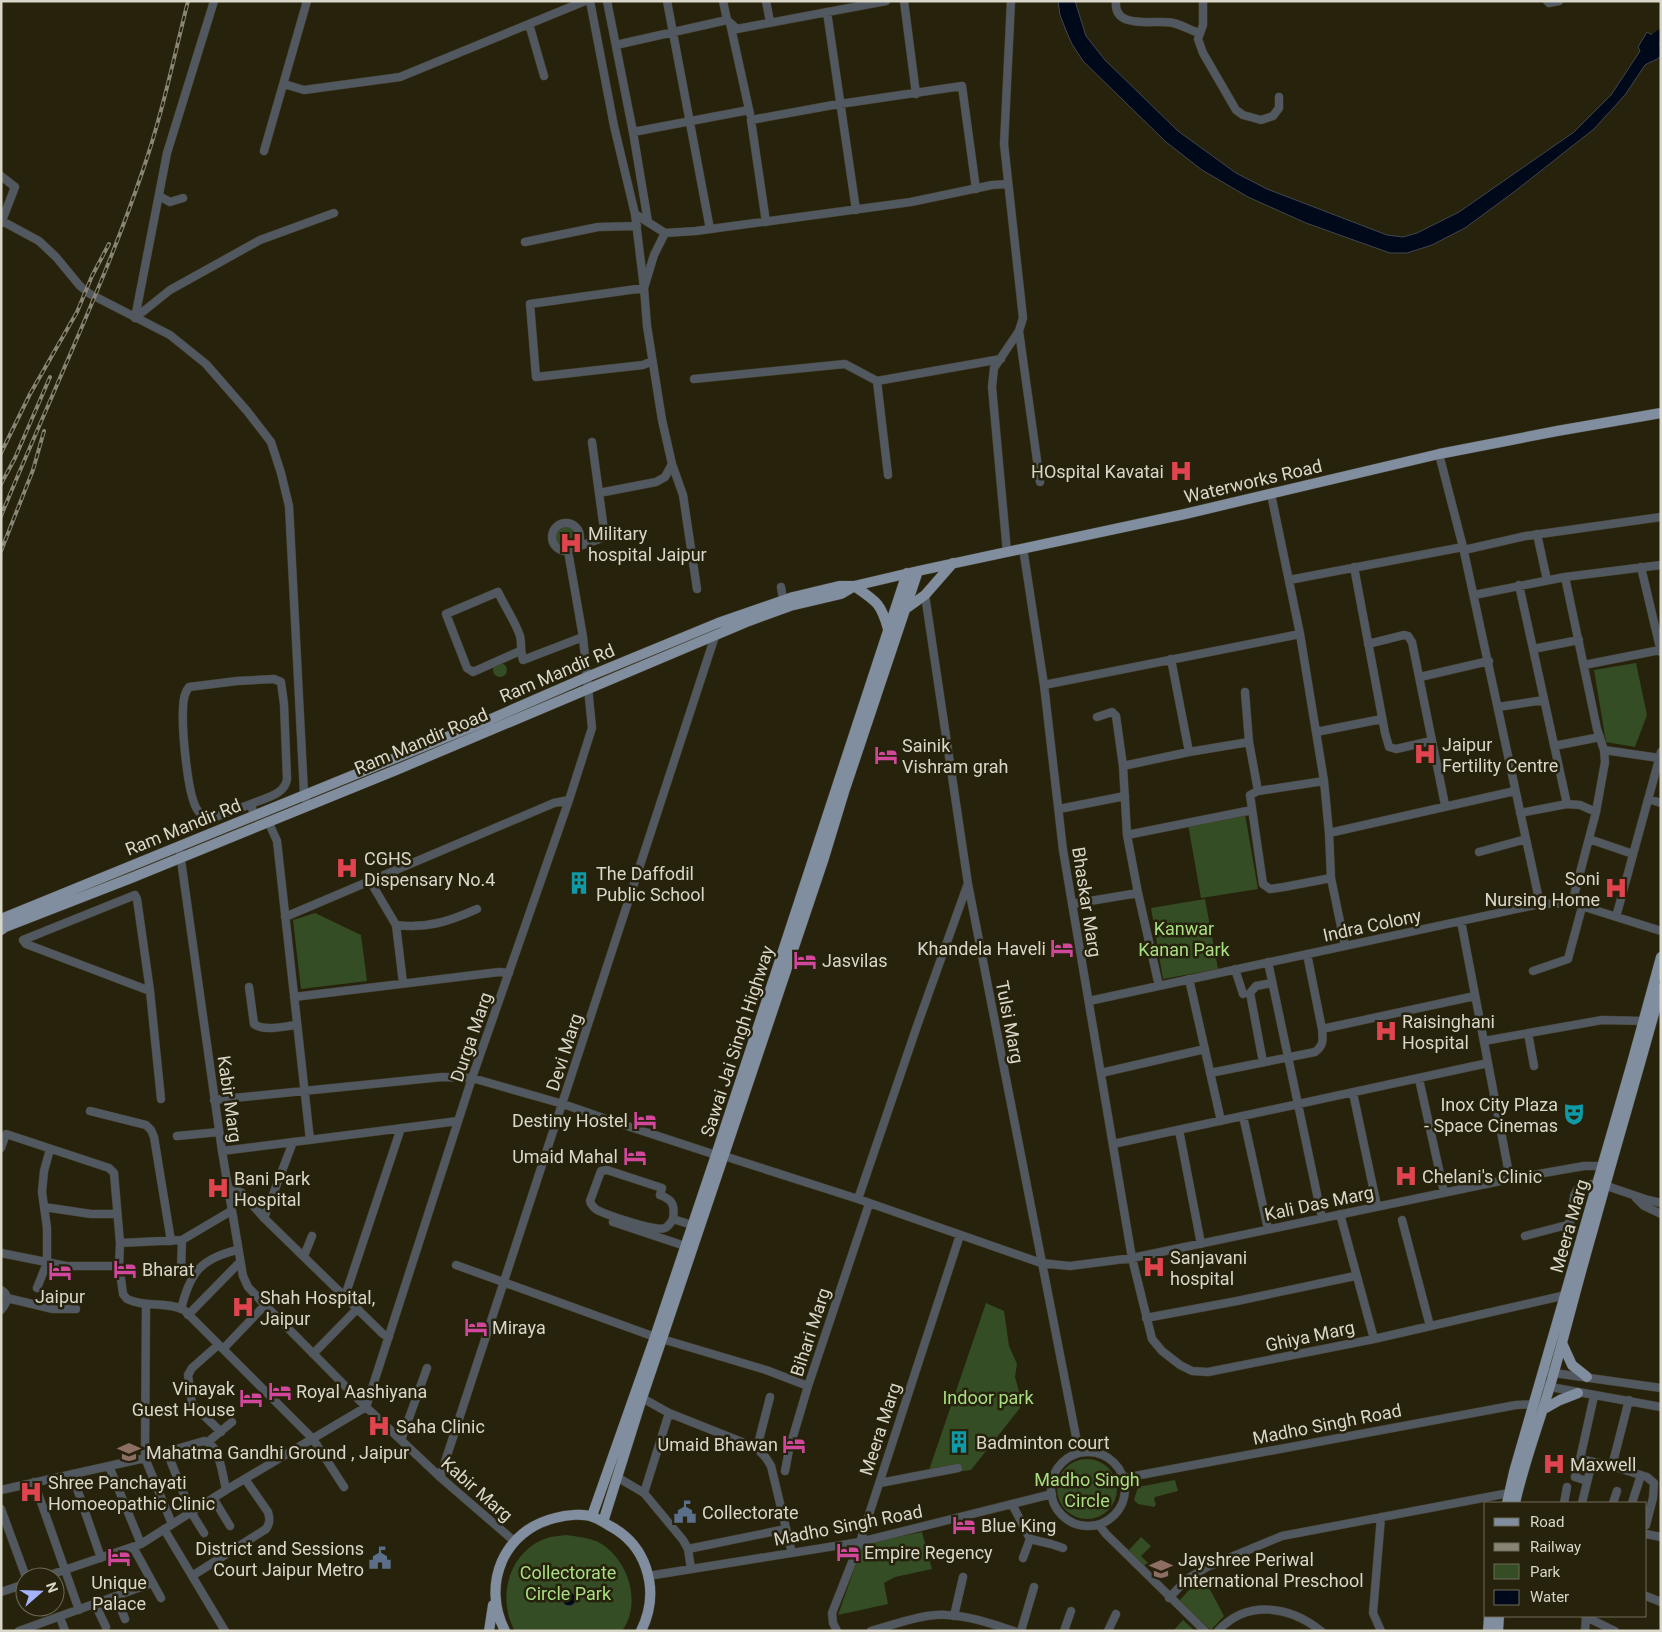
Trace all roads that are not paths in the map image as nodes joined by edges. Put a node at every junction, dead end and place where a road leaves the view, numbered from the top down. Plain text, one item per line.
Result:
1 (214, 1) edge
2 (307, 1) edge
3 (584, 1) edge
4 (590, 1) edge
5 (607, 1) edge
6 (667, 1) edge
7 (723, 1) edge
8 (766, 1) edge
9 (886, 1) edge
10 (904, 1) edge
11 (1011, 1) edge
12 (1116, 1) edge
13 (1203, 1) edge
14 (1547, 1) edge
15 (1559, 1) edge
16 (864, 3) edge
17 (827, 12) junction
18 (728, 21) junction
19 (770, 22) junction
20 (530, 24) junction
21 (672, 32) junction
22 (1199, 33) junction
23 (616, 45) junction
24 (544, 76) dead end
25 (284, 84) junction
26 (916, 94) junction
27 (1279, 97) dead end
28 (841, 104) junction
29 (749, 110) junction
30 (751, 120) junction
31 (690, 122) junction
32 (633, 132) junction
33 (264, 151) dead end
34 (1, 176) edge
35 (1008, 184) junction
36 (976, 189) junction
37 (159, 196) junction
38 (183, 198) dead end
39 (856, 210) junction
40 (334, 213) dead end
41 (635, 214) junction
42 (2, 222) edge
43 (648, 222) junction
44 (766, 222) junction
45 (637, 226) junction
46 (710, 230) junction
47 (665, 233) junction
48 (525, 242) dead end
49 (640, 251) junction
50 (652, 264) junction
51 (644, 288) junction
52 (139, 297) junction
53 (146, 310) junction
54 (135, 318) junction
55 (1019, 331) junction
56 (1001, 358) junction
57 (652, 361) junction
58 (694, 379) dead end
59 (877, 381) junction
60 (1661, 413) edge
61 (592, 442) dead end
62 (1440, 454) junction
63 (672, 464) junction
64 (888, 475) dead end
65 (1040, 482) dead end
66 (599, 493) junction
67 (1271, 494) junction
68 (1661, 517) edge
69 (1537, 534) junction
70 (577, 547) junction
71 (1023, 548) junction
72 (1463, 548) junction
73 (568, 551) junction
74 (1007, 552) junction
75 (953, 563) junction
76 (1661, 565) edge
77 (1354, 568) junction
78 (1641, 568) junction
79 (912, 572) junction
80 (1565, 577) junction
81 (1289, 580) junction
82 (1546, 580) junction
83 (1519, 585) junction
84 (854, 586) junction
85 (781, 587) dead end
86 (697, 589) dead end
87 (925, 595) junction
88 (1474, 595) junction
89 (784, 604) junction
90 (904, 610) junction
91 (1658, 627) edge
92 (888, 629) junction
93 (718, 631) junction
94 (1300, 634) junction
95 (583, 636) junction
96 (1578, 640) junction
97 (1368, 644) junction
98 (1533, 649) junction
99 (1660, 651) edge
100 (520, 652) junction
101 (1171, 660) junction
102 (1488, 661) junction
103 (1584, 665) junction
104 (586, 677) junction
105 (1420, 677) junction
106 (1044, 685) junction
107 (588, 688) junction
108 (1245, 692) dead end
109 (1544, 700) junction
110 (1498, 707) junction
111 (1097, 717) dead end
112 (1382, 719) junction
113 (1316, 732) junction
114 (1600, 737) junction
115 (1431, 741) junction
116 (1249, 742) junction
117 (1554, 746) junction
118 (1604, 750) junction
119 (1189, 752) junction
120 (1660, 755) edge
121 (1123, 766) junction
122 (1324, 781) junction
123 (1258, 791) junction
124 (1515, 791) junction
125 (1125, 796) junction
126 (1648, 799) junction
127 (569, 800) junction
128 (306, 801) junction
129 (1661, 803) edge
130 (251, 804) junction
131 (1567, 804) junction
132 (1445, 805) junction
133 (1059, 809) junction
134 (1252, 810) junction
135 (1596, 812) junction
136 (1520, 813) junction
137 (254, 816) junction
138 (268, 821) junction
139 (1329, 833) junction
140 (1127, 834) junction
141 (1589, 838) junction
142 (1526, 839) junction
143 (180, 852) junction
144 (1479, 852) dead end
145 (1633, 854) junction
146 (1330, 878) junction
147 (113, 879) junction
148 (370, 881) junction
149 (968, 884) junction
150 (1138, 893) junction
151 (121, 900) junction
152 (1572, 903) junction
153 (1072, 904) junction
154 (1540, 904) junction
155 (1582, 907) junction
156 (477, 909) dead end
157 (285, 917) junction
158 (1616, 917) junction
159 (1, 920) edge
160 (1461, 921) junction
161 (396, 925) junction
162 (1, 930) edge
163 (1661, 931) edge
164 (1345, 946) junction
165 (1307, 954) junction
166 (1661, 957) edge
167 (1268, 962) junction
168 (1235, 969) junction
169 (1533, 971) dead end
170 (509, 973) junction
171 (1190, 979) junction
172 (1272, 982) junction
173 (403, 983) junction
174 (1158, 986) junction
175 (249, 987) dead end
176 (1661, 988) edge
177 (150, 991) junction
178 (1243, 994) dead end
179 (294, 996) junction
180 (1475, 996) junction
181 (1089, 1001) junction
182 (766, 1016) junction
183 (1644, 1021) junction
184 (297, 1025) junction
185 (1322, 1030) junction
186 (1528, 1033) junction
187 (1484, 1041) junction
188 (1205, 1049) junction
189 (1288, 1057) junction
190 (1263, 1062) junction
191 (1488, 1063) junction
192 (1534, 1066) dead end
193 (1101, 1073) junction
194 (1210, 1073) junction
195 (472, 1078) junction
196 (1420, 1079) junction
197 (304, 1091) junction
198 (1353, 1093) junction
199 (161, 1099) dead end
200 (214, 1100) junction
201 (563, 1104) junction
202 (1298, 1104) junction
203 (90, 1111) dead end
204 (1243, 1116) junction
205 (458, 1121) junction
206 (1221, 1121) junction
207 (401, 1128) junction
208 (1179, 1130) junction
209 (219, 1132) junction
210 (178, 1136) dead end
211 (310, 1140) junction
212 (293, 1142) junction
213 (1113, 1144) junction
214 (1, 1148) edge
215 (50, 1148) junction
216 (222, 1151) junction
217 (720, 1155) junction
218 (1607, 1167) junction
219 (1510, 1179) junction
220 (1602, 1184) junction
221 (228, 1190) junction
222 (1444, 1192) junction
223 (1635, 1196) junction
224 (858, 1199) junction
225 (1661, 1203) edge
226 (869, 1204) junction
227 (1377, 1206) junction
228 (44, 1207) junction
229 (231, 1211) junction
230 (117, 1214) junction
231 (1340, 1214) junction
232 (1661, 1214) edge
233 (264, 1218) junction
234 (1322, 1218) junction
235 (673, 1219) junction
236 (1402, 1220) dead end
237 (613, 1222) dead end
238 (692, 1225) junction
239 (1268, 1229) junction
240 (960, 1235) junction
241 (312, 1236) dead end
242 (1525, 1236) dead end
243 (182, 1240) junction
244 (171, 1241) junction
245 (120, 1243) junction
246 (1201, 1244) junction
247 (685, 1246) junction
248 (237, 1250) junction
249 (1, 1253) edge
250 (304, 1256) junction
251 (1132, 1258) junction
252 (47, 1263) junction
253 (240, 1263) junction
254 (1041, 1263) junction
255 (119, 1264) junction
256 (456, 1265) dead end
257 (181, 1269) dead end
258 (1356, 1276) junction
259 (502, 1282) junction
260 (37, 1288) dead end
261 (1, 1290) edge
262 (1566, 1295) junction
263 (345, 1296) junction
264 (7, 1298) junction
265 (146, 1304) junction
266 (265, 1305) junction
267 (358, 1308) junction
268 (76, 1309) dead end
269 (181, 1309) junction
270 (1, 1310) edge
271 (188, 1315) junction
272 (1146, 1318) junction
273 (1430, 1326) junction
274 (389, 1337) junction
275 (658, 1338) junction
276 (1374, 1338) junction
277 (1562, 1343) junction
278 (220, 1347) junction
279 (313, 1354) junction
280 (427, 1368) dead end
281 (1549, 1372) junction
282 (1587, 1377) junction
283 (808, 1386) junction
284 (1545, 1386) junction
285 (1661, 1388) edge
286 (1578, 1393) junction
287 (1594, 1396) junction
288 (770, 1397) dead end
289 (642, 1398) junction
290 (1629, 1400) junction
291 (366, 1406) junction
292 (1541, 1406) junction
293 (1661, 1407) edge
294 (669, 1414) junction
295 (232, 1422) dead end
296 (221, 1432) junction
297 (313, 1439) junction
298 (401, 1440) junction
299 (209, 1442) junction
300 (757, 1448) junction
301 (167, 1452) junction
302 (1079, 1452) junction
303 (145, 1458) junction
304 (1580, 1459) junction
305 (1592, 1462) junction
306 (110, 1466) junction
307 (1612, 1466) junction
308 (958, 1468) dead end
309 (785, 1471) dead end
310 (72, 1474) junction
311 (1641, 1475) junction
312 (440, 1477) junction
313 (617, 1477) junction
314 (1124, 1478) junction
315 (245, 1479) junction
316 (1588, 1481) junction
317 (34, 1482) junction
318 (880, 1483) junction
319 (344, 1487) dead end
320 (1567, 1487) dead end
321 (1, 1490) edge
322 (226, 1490) junction
323 (1617, 1491) dead end
324 (644, 1493) junction
325 (1052, 1494) junction
326 (214, 1498) junction
327 (1508, 1498) edge
328 (1657, 1499) edge
329 (1516, 1502) edge
330 (1564, 1502) edge
331 (1582, 1502) edge
332 (1613, 1502) edge
333 (1632, 1502) edge
334 (1012, 1504) junction
335 (1, 1509) edge
336 (191, 1512) junction
337 (592, 1516) junction
338 (1381, 1517) junction
339 (603, 1522) junction
340 (1647, 1523) edge
341 (172, 1524) junction
342 (1099, 1525) junction
343 (230, 1526) dead end
344 (786, 1528) junction
345 (164, 1529) junction
346 (204, 1533) dead end
347 (1647, 1534) edge
348 (1661, 1537) edge
349 (1030, 1539) junction
350 (514, 1541) junction
351 (860, 1542) junction
352 (137, 1545) junction
353 (1063, 1548) dead end
354 (688, 1549) junction
355 (792, 1553) junction
356 (101, 1558) junction
357 (1023, 1558) dead end
358 (22, 1567) edge
359 (691, 1569) junction
360 (66, 1570) junction
361 (192, 1576) junction
362 (648, 1576) junction
363 (963, 1576) dead end
364 (152, 1583) junction
365 (15, 1587) edge
366 (1034, 1587) dead end
367 (1, 1592) edge
368 (495, 1593) junction
369 (116, 1596) junction
370 (1647, 1596) edge
371 (161, 1598) dead end
372 (1169, 1598) junction
373 (1661, 1602) edge
374 (95, 1604) junction
375 (79, 1610) junction
376 (1071, 1610) dead end
377 (1116, 1614) dead end
378 (65, 1615) edge
379 (954, 1616) junction
380 (60, 1617) joint
381 (1489, 1617) edge
382 (1499, 1617) edge
383 (1586, 1617) edge
384 (125, 1619) dead end
385 (106, 1627) dead end
386 (19, 1631) edge
387 (65, 1631) edge
388 (225, 1631) edge
389 (489, 1631) edge
390 (505, 1631) edge
391 (641, 1631) edge
392 (837, 1631) edge
393 (871, 1631) edge
394 (1014, 1631) edge
395 (1021, 1631) edge
396 (1064, 1631) edge
397 (1108, 1631) edge
398 (1205, 1631) edge
399 (1218, 1631) edge
400 (1321, 1631) edge
401 (1381, 1631) edge
402 (1488, 1631) edge
403 (1498, 1631) edge
404 (1585, 1631) edge
405 (1615, 1631) edge

1 - 37 street
2 - 25 street
3 - 20 street
4 - 41 street
5 - 23 street
6 - 21 street
7 - 18 street
8 - 19 street
9 - 16 street
10 - 26 street
11 - 35 street
12 - 22 street
13 - 22 street
14 - 15 street
16 - 17 street
17 - 19 street
17 - 28 street
18 - 19 street
18 - 21 street
18 - 29 street
20 - 24 street
20 - 25 street
21 - 23 street
21 - 31 street
22 - 27 street
23 - 32 street
25 - 33 street
26 - 28 street
26 - 36 street
28 - 30 street
28 - 39 street
29 - 30 street
29 - 31 street
30 - 44 street
31 - 32 street
31 - 46 street
32 - 43 street
34 - 42 street
35 - 36 street
35 - 55 street
36 - 39 street
37 - 38 street
37 - 52 street
39 - 44 street
40 - 53 street
41 - 43 street
41 - 45 street
42 - 54 street
43 - 47 street
44 - 46 street
45 - 48 street
45 - 49 street
46 - 47 street
47 - 50 street
49 - 50 street
49 - 51 street
50 - 51 street
51 - 57 street
51 - 57 street
52 - 53 street
52 - 54 street
53 - 54 street
54 - 128 street
55 - 56 street
55 - 65 street
56 - 59 street
56 - 74 street
57 - 63 street
58 - 59 street
59 - 64 street
60 - 62 main road, Waterworks Road
61 - 66 street
62 - 67 main road, Waterworks Road
62 - 72 street
63 - 66 street
63 - 86 street
66 - 70 street
67 - 71 main road, Waterworks Road
67 - 81 street
68 - 69 street
69 - 72 street
69 - 82 street
70 - 73 street
70 - 73 street
71 - 74 main road, Waterworks Road
71 - 106 street, Bhaskar Marg
72 - 77 street
72 - 88 street
73 - 95 street, Durga Marg
74 - 75 main road, Waterworks Road
75 - 79 main road, Waterworks Road
75 - 87 main road
76 - 78 street
77 - 81 street
77 - 97 street
78 - 80 street
78 - 91 street
79 - 84 main road, Waterworks Road
79 - 90 main road
79 - 92 main road, Sawai Jai Singh Highway
80 - 82 street
80 - 96 street
81 - 94 street
82 - 83 street
83 - 88 street
83 - 98 street
84 - 89 main road, Ram Mandir Rd
84 - 92 main road
85 - 89 street
87 - 90 main road
87 - 149 street, Tulsi Marg
88 - 102 street
89 - 93 main road, Ram Mandir Rd
90 - 182 main road
91 - 99 street
92 - 182 main road, Sawai Jai Singh Highway
93 - 104 main road, Ram Mandir Rd
93 - 107 main road, Ram Mandir Road
93 - 201 street, Devi Marg
94 - 101 street
94 - 113 street
95 - 100 street
95 - 104 street, Durga Marg
96 - 98 street
96 - 103 street
97 - 105 street
97 - 112 street
98 - 109 street
99 - 103 street
100 - 100 street
101 - 106 street
101 - 119 street
102 - 105 street
102 - 110 street
103 - 114 street
104 - 107 street, Durga Marg
104 - 128 main road, Ram Mandir Rd
105 - 115 street
106 - 133 street, Bhaskar Marg
107 - 127 street, Durga Marg
107 - 128 main road, Ram Mandir Road
108 - 116 street
109 - 110 street
109 - 117 street
110 - 124 street
111 - 121 street
112 - 113 street
112 - 115 street
113 - 122 street
114 - 117 street
114 - 118 street
115 - 132 street
116 - 119 street
116 - 123 street
117 - 131 street
118 - 120 street
118 - 135 street
119 - 121 street
120 - 126 street
121 - 125 street
122 - 123 street
122 - 139 street
123 - 134 street
124 - 132 street
124 - 136 street
125 - 133 street
125 - 140 street
126 - 129 street
126 - 145 street
127 - 148 street
127 - 170 street, Durga Marg
128 - 137 main road, Ram Mandir Rd
128 - 138 main road, Ram Mandir Road
130 - 130 street
130 - 137 street
131 - 135 street
131 - 136 street
132 - 139 street
133 - 153 street, Bhaskar Marg
134 - 140 street
134 - 146 street
135 - 141 street
136 - 142 street
137 - 143 main road, Ram Mandir Rd
138 - 143 main road, Ram Mandir Road
138 - 157 street
139 - 146 street
140 - 150 street
141 - 145 street
141 - 152 street
142 - 144 street
142 - 154 street
143 - 147 main road, Ram Mandir Rd
143 - 200 street, Kabir Marg
145 - 158 street
146 - 164 street
147 - 151 street
147 - 159 main road, Ram Mandir Rd
147 - 162 main road
148 - 157 street
148 - 161 street
149 - 224 street
149 - 254 street, Tulsi Marg
150 - 153 street
150 - 174 street
151 - 177 street
151 - 177 street
152 - 154 street, Indra Colony
152 - 155 street, Indra Colony
153 - 181 street, Bhaskar Marg
154 - 160 street, Indra Colony
155 - 158 street, Indra Colony
155 - 169 street
156 - 161 street
157 - 179 street
158 - 163 street, Indra Colony
160 - 164 street, Indra Colony
160 - 180 street
161 - 173 street
164 - 165 street, Indra Colony
165 - 167 street, Indra Colony
165 - 185 street
166 - 183 main road, Meera Marg
167 - 168 street, Indra Colony
167 - 172 street
168 - 171 street, Indra Colony
168 - 178 street
170 - 173 street
170 - 195 street, Durga Marg
171 - 174 street, Indra Colony
171 - 188 street
172 - 189 street
172 - 190 street
173 - 179 street
174 - 181 street, Indra Colony
175 - 184 street
176 - 218 main road, Meera Marg
177 - 199 street
179 - 184 street
180 - 185 street
180 - 187 street
181 - 193 street, Bhaskar Marg
182 - 217 main road
183 - 186 street
183 - 218 main road, Meera Marg
184 - 197 street
185 - 189 street
186 - 187 street
186 - 192 street
187 - 191 street
188 - 193 street
188 - 194 street
189 - 190 street
189 - 202 street
190 - 194 street
191 - 196 street
191 - 219 street
193 - 213 street, Bhaskar Marg
194 - 206 street
195 - 197 street, Kali Das Marg
195 - 201 street, Kali Das Marg
195 - 205 street, Durga Marg
196 - 198 street
196 - 222 street
197 - 200 street, Kali Das Marg
197 - 211 street
198 - 202 street
198 - 227 street
200 - 209 street, Kabir Marg
201 - 217 street, Kali Das Marg
201 - 259 street, Devi Marg
202 - 204 street
202 - 234 street
203 - 244 street
204 - 206 street
204 - 239 street
205 - 207 street
205 - 274 street, Durga Marg
206 - 208 street
207 - 211 street
207 - 263 street
208 - 213 street
208 - 246 street
209 - 210 street
209 - 216 street, Kabir Marg
211 - 212 street
212 - 216 street
212 - 233 street
213 - 251 street, Bhaskar Marg
214 - 215 street
215 - 228 street
215 - 230 street
216 - 221 street, Kabir Marg
217 - 224 street, Kali Das Marg
217 - 238 main road, Sawai Jai Singh Highway
217 - 275 main road
218 - 219 street, Kali Das Marg
218 - 220 main road, Meera Marg
219 - 222 street, Kali Das Marg
220 - 223 street
220 - 242 street
220 - 262 main road, Meera Marg
220 - 277 main road, Meera Marg
221 - 229 street, Kabir Marg
221 - 233 street
222 - 227 street, Kali Das Marg
223 - 225 street
223 - 232 street
224 - 226 street, Kali Das Marg
226 - 240 street, Kali Das Marg
226 - 283 street, Bihari Marg
227 - 231 street, Kali Das Marg
228 - 230 street
228 - 252 street
229 - 243 street
229 - 248 street, Kabir Marg
230 - 245 street
231 - 234 street, Kali Das Marg
231 - 258 street
233 - 250 street
234 - 239 street, Kali Das Marg
235 - 235 street
235 - 238 street
236 - 273 street
237 - 247 street
238 - 247 main road, Sawai Jai Singh Highway
239 - 246 street, Kali Das Marg
240 - 254 street, Kali Das Marg
240 - 318 street, Meera Marg
241 - 250 street
243 - 244 street
243 - 257 street
244 - 245 street
245 - 255 street
246 - 251 street, Kali Das Marg
247 - 275 main road, Sawai Jai Singh Highway
248 - 253 street, Kabir Marg
248 - 269 street
249 - 252 street
250 - 263 street
251 - 254 street, Kali Das Marg
251 - 272 street, Ghiya Marg
252 - 255 street
252 - 260 street
253 - 266 street, Kabir Marg
253 - 271 street
254 - 302 street, Tulsi Marg
255 - 265 street
256 - 259 street
258 - 272 street
258 - 276 street
259 - 275 street
259 - 312 street, Devi Marg
261 - 264 street
262 - 273 street, Ghiya Marg
262 - 281 main road, Meera Marg
263 - 267 street
264 - 268 street
264 - 270 street
265 - 269 street
265 - 303 street
266 - 278 street
266 - 279 street, Kabir Marg
267 - 274 street
267 - 279 street
269 - 271 street
271 - 278 street
272 - 276 street, Ghiya Marg
273 - 276 street, Ghiya Marg
274 - 291 street, Durga Marg
275 - 283 street
275 - 289 main road
275 - 337 main road, Sawai Jai Singh Highway
277 - 281 main road, Meera Marg
277 - 282 main road
278 - 296 street
278 - 297 street
279 - 291 street, Kabir Marg
280 - 298 street
281 - 282 street
281 - 284 main road, Meera Marg
282 - 285 street
283 - 309 street, Bihari Marg
284 - 286 street
284 - 292 main road, Meera Marg
286 - 287 street
286 - 292 main road
287 - 290 street
287 - 304 street
288 - 300 street
289 - 294 street
289 - 313 main road
290 - 293 street
290 - 307 street
291 - 297 street
291 - 298 street, Kabir Marg
292 - 314 street, Madho Singh Road
292 - 327 main road, Meera Marg
292 - 329 main road, Meera Marg
294 - 300 street
294 - 324 street
295 - 296 street
296 - 299 street
297 - 315 street
297 - 319 street
298 - 312 street, Kabir Marg
299 - 301 street
299 - 322 street
300 - 344 street
301 - 303 street
301 - 336 street
302 - 314 street
302 - 325 street
303 - 306 street
303 - 341 street
304 - 305 street
304 - 316 street
305 - 307 street
305 - 316 street
306 - 310 street
306 - 352 street
307 - 311 street
308 - 318 street
310 - 317 street
310 - 356 street
311 - 328 street
311 - 333 street
312 - 350 street, Kabir Marg
313 - 324 street
313 - 339 main road
314 - 342 street
315 - 322 street
315 - 361 street
316 - 331 street
317 - 321 street
317 - 360 street
318 - 351 street, Meera Marg
320 - 330 street
322 - 326 street
323 - 332 street
324 - 354 street
325 - 334 street, Madho Singh Road
325 - 342 street
326 - 336 street
326 - 343 street
327 - 338 street
328 - 340 street
334 - 349 street
334 - 351 street, Madho Singh Road
335 - 358 street
336 - 341 street
336 - 346 street
337 - 339 main road
337 - 350 main road
338 - 372 street
338 - 401 street
339 - 362 main road
341 - 345 street
342 - 372 street
344 - 354 street
344 - 355 street
345 - 352 street
345 - 361 street
347 - 348 street
349 - 353 street
349 - 357 street
350 - 368 main road
351 - 355 street, Madho Singh Road
351 - 392 street, Meera Marg
352 - 356 street
352 - 364 street
354 - 359 street
355 - 359 street, Madho Singh Road
356 - 360 street
359 - 362 street, Madho Singh Road
360 - 375 street
361 - 388 street
362 - 391 main road
363 - 379 street
364 - 369 street
364 - 371 street
365 - 367 street
366 - 395 street
368 - 389 main road
368 - 390 main road
369 - 374 street
369 - 384 street
370 - 373 street
372 - 398 street
374 - 375 street
374 - 385 street
375 - 378 street
376 - 396 street
377 - 397 street
379 - 393 street
379 - 394 street
380 - 386 street
380 - 387 street
381 - 402 main road
382 - 403 main road
383 - 404 street
383 - 405 street
399 - 400 street

